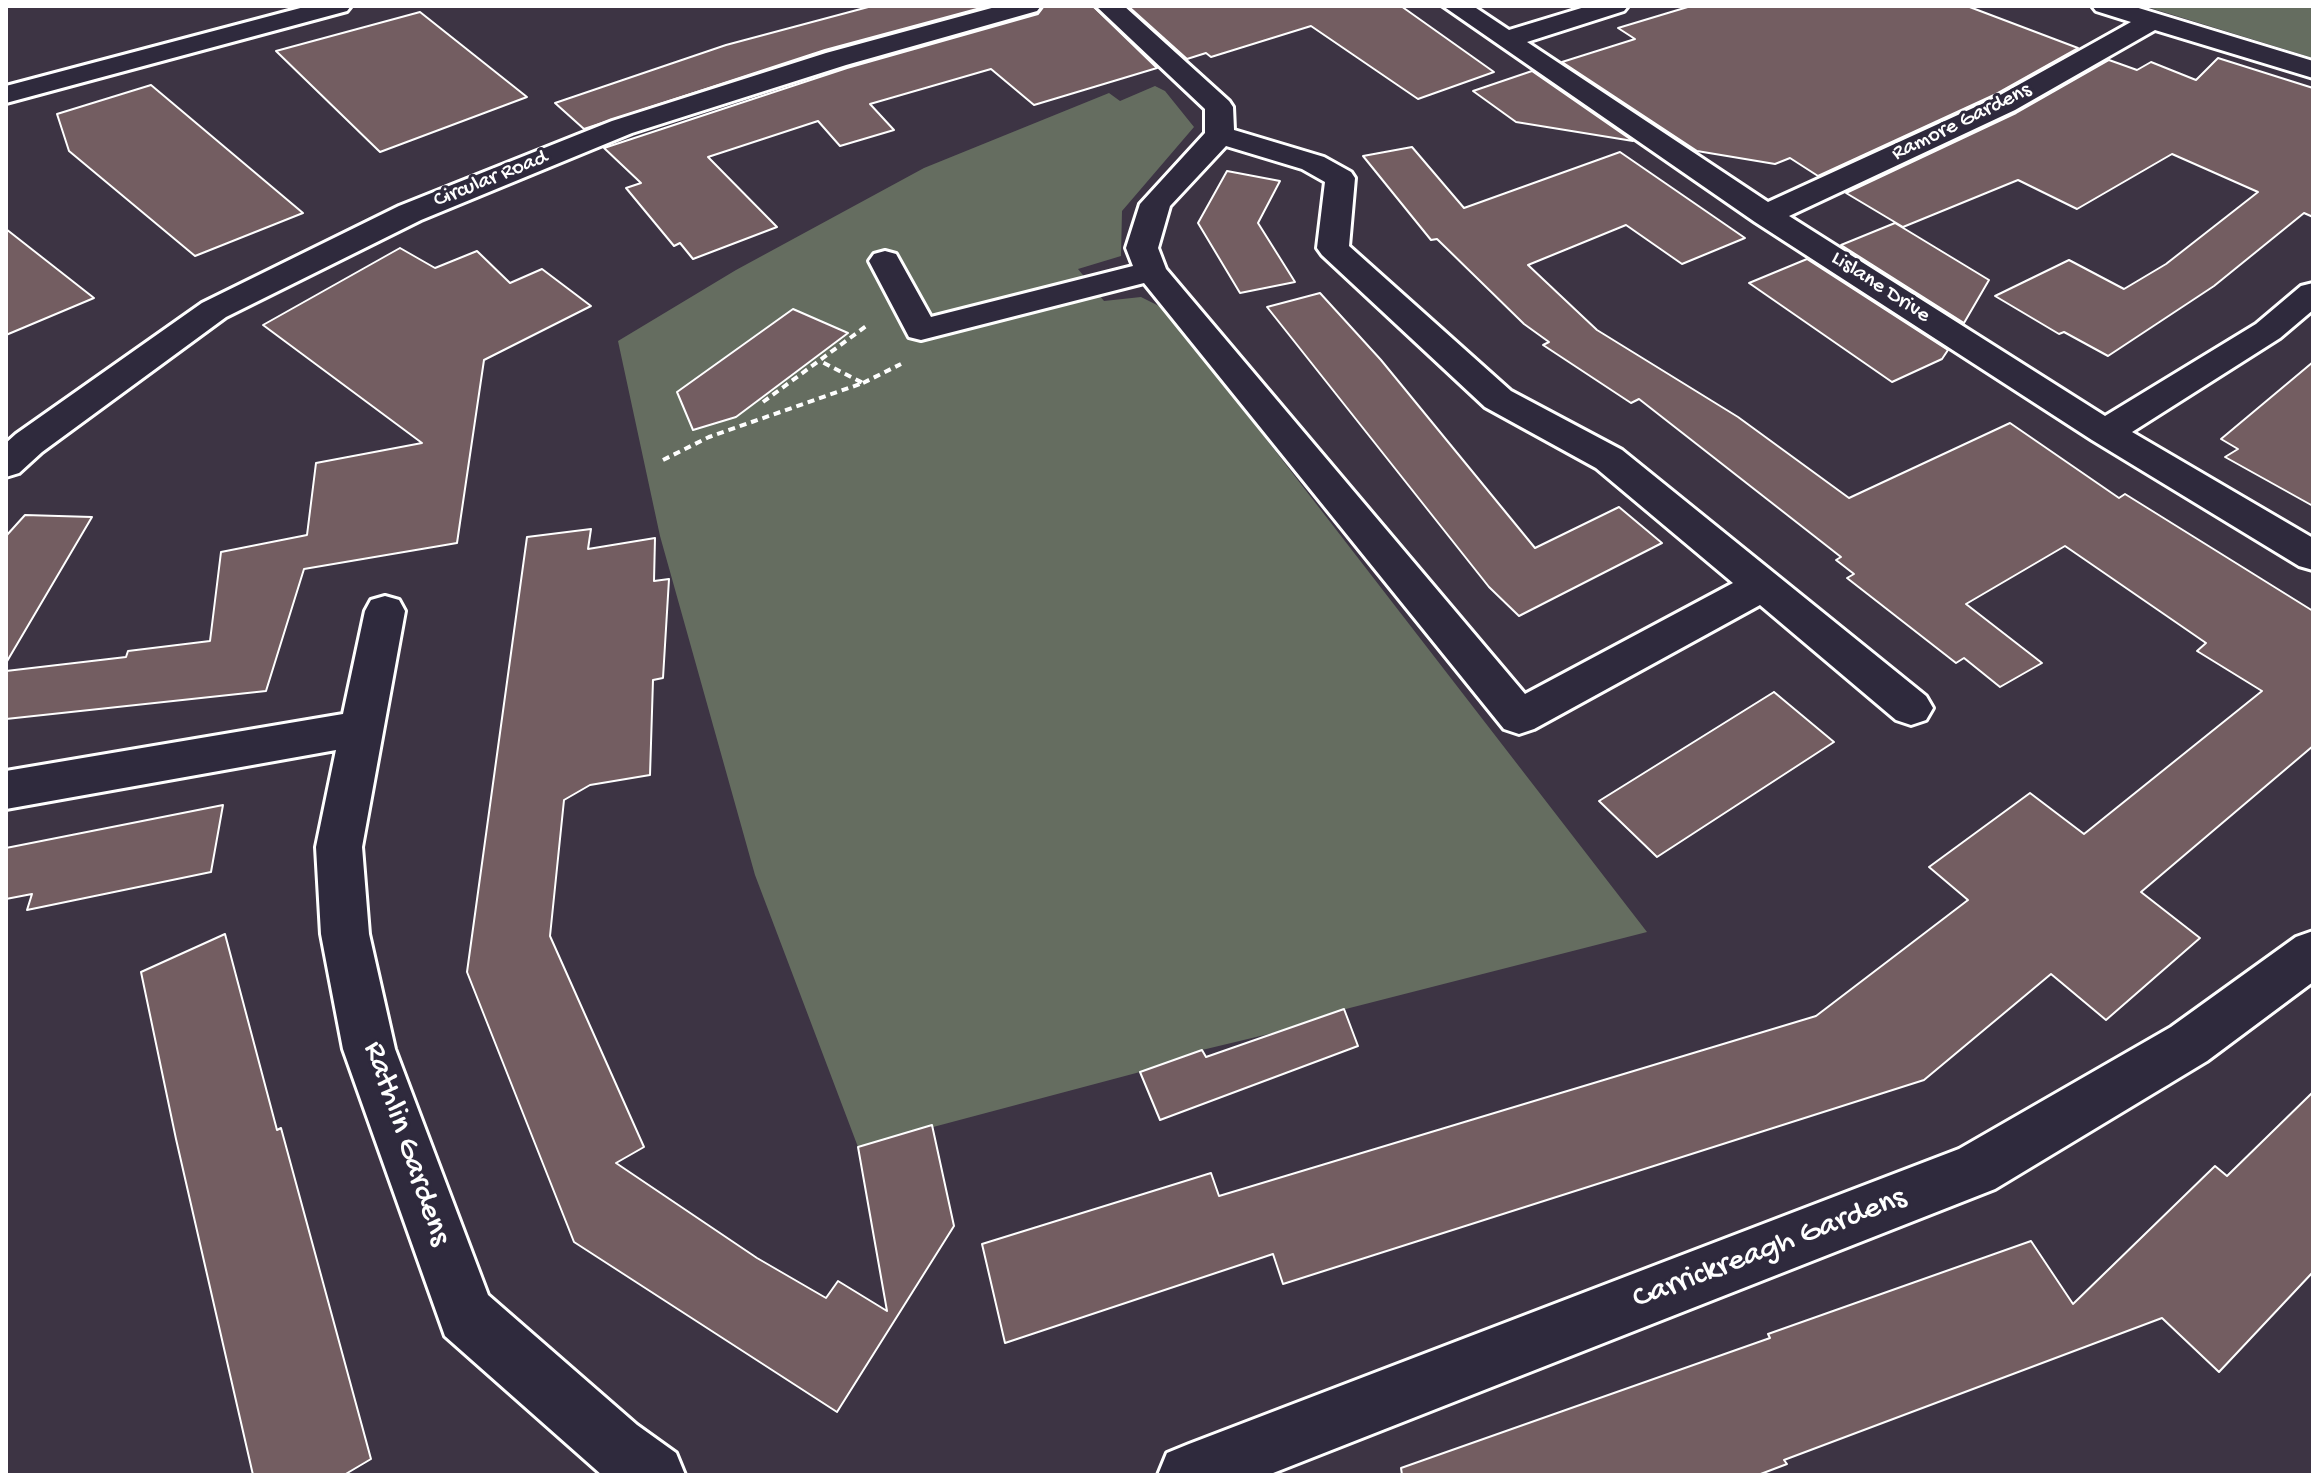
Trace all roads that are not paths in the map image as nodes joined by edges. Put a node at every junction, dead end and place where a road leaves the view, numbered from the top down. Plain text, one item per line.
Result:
1 (338, 6) edge
2 (1028, 6) edge
3 (1109, 6) edge
4 (1456, 6) edge
5 (1615, 6) edge
6 (2105, 6) edge
7 (2152, 21) junction
8 (1505, 40) junction
9 (2313, 70) edge
10 (6, 95) edge
11 (1220, 135) junction
12 (1766, 215) junction
13 (885, 261) dead end
14 (1151, 271) junction
15 (2313, 293) edge
16 (2105, 432) junction
17 (6, 464) edge
18 (2313, 556) edge
19 (1760, 587) junction
20 (385, 611) dead end
21 (1911, 708) dead end
22 (361, 728) junction
23 (6, 790) edge
24 (2313, 953) edge
25 (654, 1475) edge
26 (1189, 1475) edge

1 - 10 street
2 - 17 street, Circular Road
3 - 11 street
4 - 8 street, Lislane Drive
5 - 8 street
6 - 7 street
7 - 9 street
7 - 12 street, Ramore Gardens
8 - 12 street, Lislane Drive
11 - 14 street
11 - 19 street
12 - 16 street, Lislane Drive
13 - 14 street
14 - 19 street
15 - 16 street
16 - 18 street, Lislane Drive
19 - 21 street
20 - 22 street, Rathlin Gardens
22 - 23 street
22 - 25 street, Rathlin Gardens
24 - 26 street, Carrickreagh Gardens

